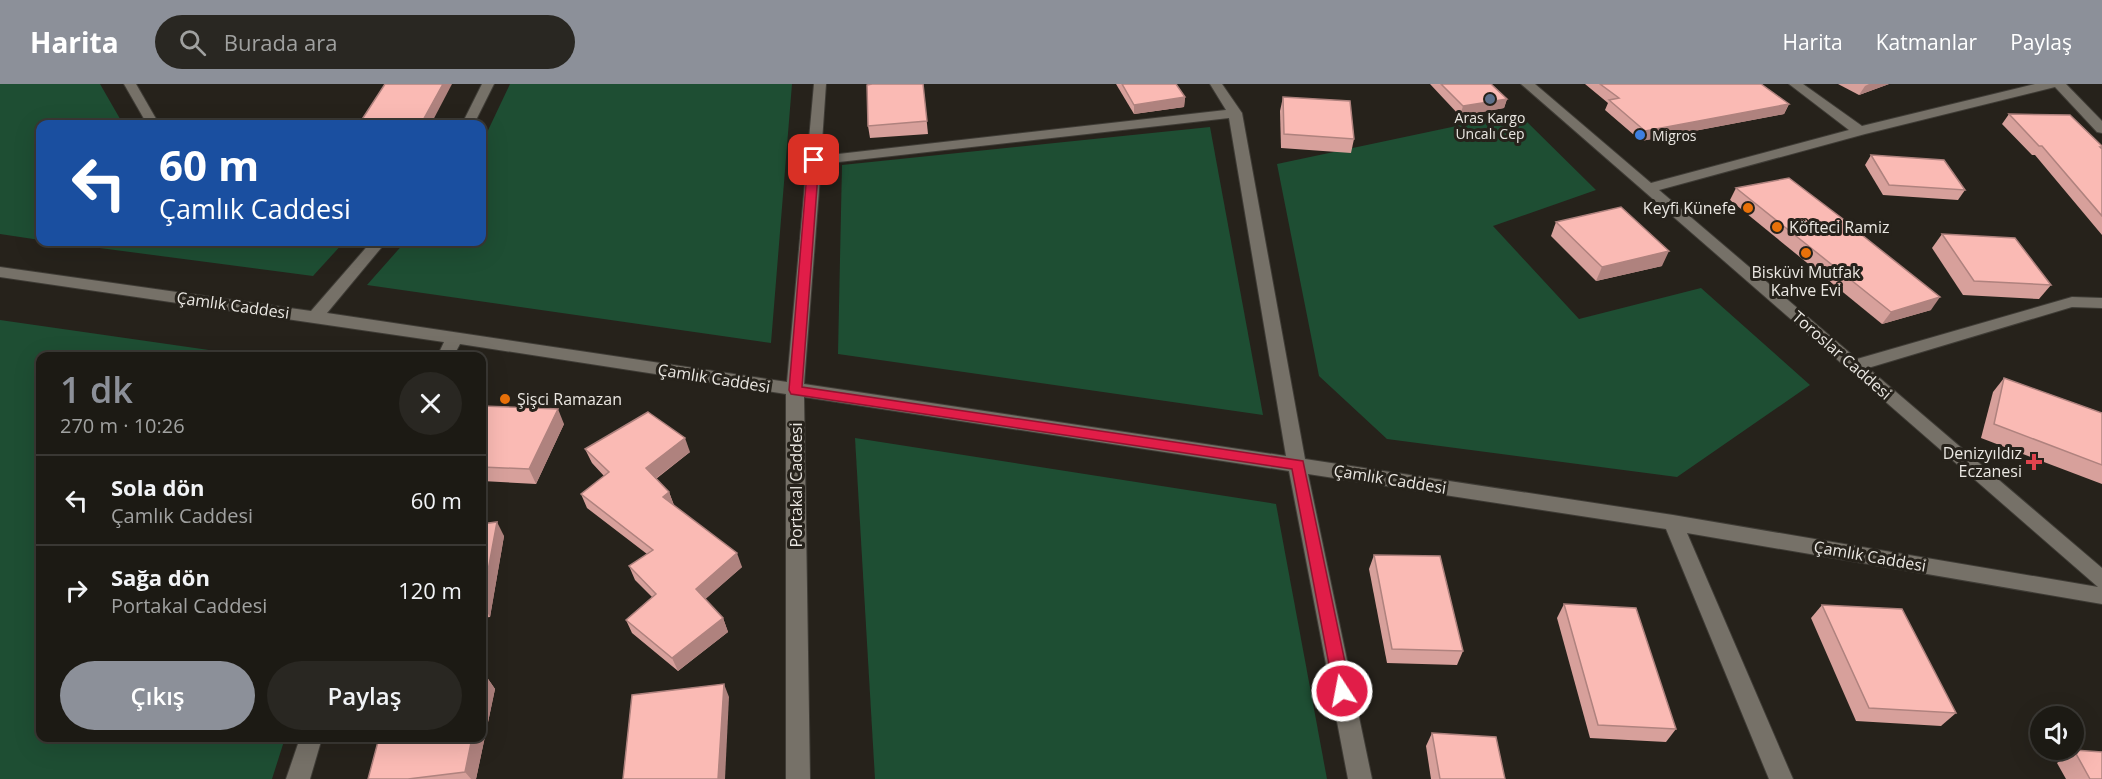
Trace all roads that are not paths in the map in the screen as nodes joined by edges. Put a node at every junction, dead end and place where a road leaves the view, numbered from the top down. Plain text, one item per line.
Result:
1 (148, 84) edge
2 (488, 84) edge
3 (820, 84) edge
4 (1216, 84) edge
5 (1527, 84) edge
6 (1794, 84) edge
7 (2051, 84) edge
8 (2059, 84) edge
9 (131, 86) edge
10 (1235, 113) junction
11 (151, 120) edge
12 (470, 120) edge
13 (2102, 129) edge
14 (1860, 131) junction
15 (814, 160) junction
16 (1648, 188) junction
17 (376, 246) edge
18 (0, 272) edge
19 (2102, 303) edge
20 (315, 316) junction
21 (455, 338) junction
22 (448, 352) edge
23 (1854, 366) junction
24 (795, 390) junction
25 (1298, 465) junction
26 (1673, 523) junction
27 (2102, 580) edge
28 (2102, 596) edge
29 (310, 742) edge
30 (298, 779) edge
31 (798, 779) edge
32 (1360, 779) edge
33 (1781, 779) edge

1 - 9 street
2 - 12 street
3 - 15 street, Portakal Caddesi
4 - 10 street
5 - 16 street, Toroslar Caddesi
6 - 14 street
7 - 14 street
8 - 13 street
9 - 11 street
10 - 15 street
10 - 25 street
14 - 16 street
15 - 24 street, Portakal Caddesi
16 - 23 street, Toroslar Caddesi
17 - 20 street
18 - 20 street, Çamlık Caddesi
19 - 23 street
20 - 21 street, Çamlık Caddesi
21 - 22 street
21 - 24 street, Çamlık Caddesi
23 - 27 street, Toroslar Caddesi
24 - 25 street, Çamlık Caddesi
24 - 31 street, Portakal Caddesi
25 - 26 street, Çamlık Caddesi
25 - 32 street
26 - 28 street, Çamlık Caddesi
26 - 33 street
29 - 30 street

